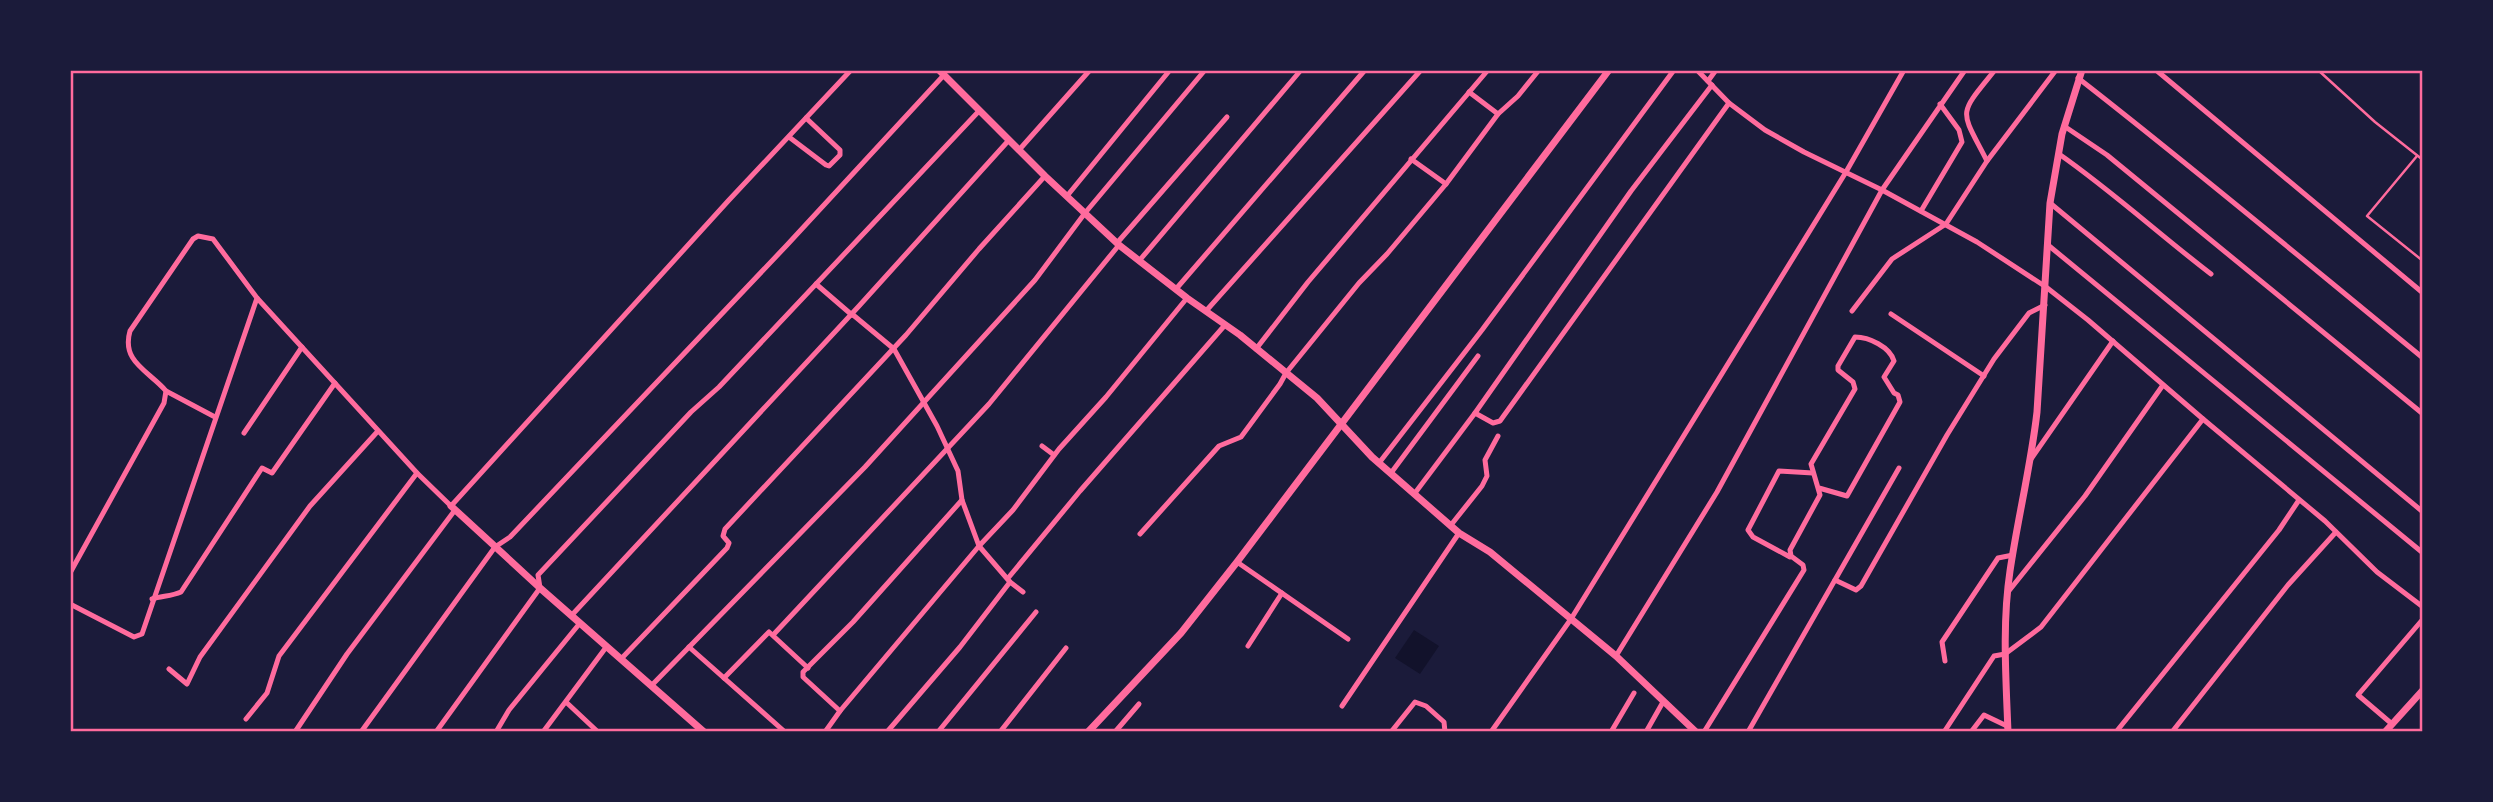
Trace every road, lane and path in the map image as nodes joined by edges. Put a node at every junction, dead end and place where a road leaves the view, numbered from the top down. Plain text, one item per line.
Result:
1 (851, 70) edge
2 (1090, 70) edge
3 (1170, 70) edge
4 (1205, 70) edge
5 (1301, 70) edge
6 (1365, 70) edge
7 (1421, 70) edge
8 (1488, 70) edge
9 (1539, 70) edge
10 (1609, 70) edge
11 (1674, 70) edge
12 (1697, 70) edge
13 (1716, 70) edge
14 (1904, 70) edge
15 (1965, 70) edge
16 (1995, 70) edge
17 (2056, 70) edge
18 (2156, 70) edge
19 (2318, 70) edge
20 (942, 72) edge
21 (2080, 74) edge
22 (1710, 83) junction
23 (1469, 92) junction
24 (1729, 103) junction
25 (1940, 104) junction
26 (979, 111) junction
27 (1498, 114) junction
28 (1227, 117) dead end
29 (806, 118) junction
30 (2064, 126) junction
31 (789, 137) junction
32 (1009, 140) junction
33 (1019, 150) junction
34 (2059, 154) junction
35 (2417, 156) junction
36 (1411, 159) junction
37 (2423, 160) edge
38 (1987, 161) junction
39 (1846, 172) junction
40 (1045, 176) junction
41 (1446, 184) junction
42 (1882, 190) junction
43 (1067, 196) junction
44 (2050, 203) junction
45 (1921, 211) junction
46 (1086, 213) junction
47 (1945, 225) junction
48 (1118, 244) junction
49 (2048, 244) junction
50 (1139, 261) junction
51 (2423, 261) edge
52 (2211, 274) dead end
53 (816, 284) junction
54 (2046, 287) junction
55 (1175, 289) junction
56 (2423, 293) edge
57 (257, 298) junction
58 (1187, 298) junction
59 (2045, 305) junction
60 (1206, 311) junction
61 (1852, 311) dead end
62 (852, 314) junction
63 (1891, 314) dead end
64 (1225, 325) junction
65 (2113, 341) junction
66 (302, 347) junction
67 (894, 349) junction
68 (1256, 349) junction
69 (1478, 356) dead end
70 (2423, 358) edge
71 (1286, 373) junction
72 (1984, 376) junction
73 (335, 383) junction
74 (2163, 385) junction
75 (166, 391) junction
76 (924, 403) junction
77 (1475, 413) junction
78 (2423, 414) edge
79 (215, 417) junction
80 (2203, 419) junction
81 (1341, 425) junction
82 (378, 431) junction
83 (244, 432) dead end
84 (1498, 436) dead end
85 (1042, 446) dead end
86 (947, 449) junction
87 (1054, 455) junction
88 (2030, 460) junction
89 (1379, 463) junction
90 (1899, 468) dead end
91 (417, 473) junction
92 (1391, 473) junction
93 (1813, 473) junction
94 (1819, 488) junction
95 (1415, 493) junction
96 (962, 500) junction
97 (2299, 500) junction
98 (453, 508) junction
99 (2423, 512) edge
100 (1451, 525) junction
101 (2336, 532) junction
102 (1459, 533) junction
103 (1140, 534) dead end
104 (979, 546) junction
105 (495, 547) junction
106 (2423, 553) edge
107 (2013, 555) junction
108 (1793, 559) junction
109 (1237, 562) junction
110 (70, 573) edge
111 (1010, 579) junction
112 (1835, 580) junction
113 (540, 588) junction
114 (1023, 592) dead end
115 (2008, 592) junction
116 (1282, 593) junction
117 (152, 599) junction
118 (70, 604) edge
119 (2423, 607) edge
120 (1036, 611) dead end
121 (571, 616) junction
122 (1571, 619) junction
123 (2423, 619) edge
124 (580, 623) junction
125 (774, 634) junction
126 (1348, 639) dead end
127 (607, 646) junction
128 (1248, 646) dead end
129 (689, 647) junction
130 (1066, 648) dead end
131 (2005, 654) junction
132 (1616, 656) junction
133 (621, 659) junction
134 (1945, 661) dead end
135 (808, 668) junction
136 (169, 669) dead end
137 (724, 678) junction
138 (652, 685) junction
139 (2423, 690) edge
140 (1634, 693) dead end
141 (566, 702) junction
142 (1663, 702) junction
143 (1139, 704) dead end
144 (1342, 706) dead end
145 (839, 711) junction
146 (246, 719) dead end
147 (2392, 724) junction
148 (2008, 729) edge
149 (295, 732) edge
150 (361, 732) edge
151 (436, 732) edge
152 (496, 732) edge
153 (543, 732) edge
154 (598, 732) edge
155 (704, 732) edge
156 (785, 732) edge
157 (825, 732) edge
158 (887, 732) edge
159 (938, 732) edge
160 (1000, 732) edge
161 (1088, 732) edge
162 (1115, 732) edge
163 (1391, 732) edge
164 (1445, 732) edge
165 (1491, 732) edge
166 (1611, 732) edge
167 (1646, 732) edge
168 (1696, 732) edge
169 (1704, 732) edge
170 (1748, 732) edge
171 (1944, 732) edge
172 (1971, 732) edge
173 (2116, 732) edge
174 (2172, 732) edge
175 (2385, 732) edge

1 - 29 street
2 - 33 street
3 - 43 street
4 - 46 street
5 - 50 street
6 - 55 street
7 - 60 street
8 - 23 street
9 - 27 street
10 - 81 street
11 - 89 street
12 - 22 street
13 - 22 street
14 - 39 street
15 - 25 street
16 - 38 street
17 - 38 street
18 - 56 street
19 - 35 lane
20 - 26 street
20 - 105 street
21 - 30 street
21 - 70 street
22 - 24 street
22 - 77 street
23 - 27 street
23 - 36 street
24 - 39 street
24 - 77 street
25 - 42 street
25 - 45 street
26 - 32 street
26 - 53 street
27 - 41 street
28 - 48 street
29 - 31 street
29 - 31 street
30 - 34 street
30 - 78 street
31 - 98 street
32 - 33 street
32 - 62 street
33 - 40 street
34 - 44 street
34 - 52 street
35 - 37 lane
35 - 51 lane
36 - 41 street
36 - 68 street
38 - 47 street
39 - 42 street
39 - 122 street
40 - 43 street
40 - 67 street
41 - 71 street
42 - 45 street
42 - 132 street
43 - 46 street
44 - 49 street
44 - 99 street
45 - 47 street
46 - 48 street
46 - 76 street
47 - 54 street
47 - 61 street
48 - 50 street
48 - 86 street
49 - 54 street
49 - 106 street
50 - 55 street
53 - 62 street
53 - 113 street
54 - 59 street
54 - 65 street
55 - 58 street
57 - 66 street
57 - 75 street
57 - 79 street
58 - 60 street
58 - 87 street
59 - 72 street
59 - 88 street
60 - 64 street
62 - 67 street
62 - 121 street
63 - 72 street
64 - 68 street
64 - 111 street
65 - 74 street
65 - 88 street
66 - 73 street
66 - 83 street
67 - 76 street
67 - 133 street
68 - 71 street
69 - 92 street
71 - 81 street
71 - 103 street
72 - 112 street
73 - 82 street
73 - 117 street
74 - 80 street
74 - 115 street
75 - 79 street
75 - 110 street
76 - 86 street
76 - 129 street
77 - 95 street
79 - 117 street
80 - 97 street
80 - 131 street
81 - 89 street
81 - 109 street
82 - 91 street
82 - 136 street
84 - 100 street
85 - 87 street
86 - 96 street
86 - 125 street
87 - 104 street
88 - 107 street
89 - 92 street
90 - 112 street
91 - 98 street
91 - 146 street
92 - 95 street
93 - 94 street
93 - 94 street
93 - 108 street
94 - 108 street
95 - 100 street
96 - 104 street
96 - 135 street
97 - 101 street
97 - 173 street
98 - 105 street
98 - 149 street
100 - 102 street
101 - 119 street
101 - 174 street
102 - 122 street
102 - 144 street
104 - 111 street
104 - 145 street
105 - 113 street
105 - 150 street
107 - 115 street
107 - 134 street
108 - 169 street
109 - 116 street
109 - 161 street
111 - 114 street
111 - 158 street
112 - 170 street
113 - 121 street
113 - 151 street
115 - 131 street
116 - 126 street
116 - 128 street
117 - 118 street
120 - 159 street
121 - 124 street
122 - 132 street
122 - 165 street
123 - 147 street
124 - 127 street
124 - 152 street
125 - 135 street
125 - 137 street
127 - 133 street
127 - 141 street
129 - 137 street
129 - 138 street
130 - 160 street
131 - 148 street
131 - 171 street
132 - 142 street
133 - 138 street
135 - 145 street
137 - 156 street
138 - 155 street
139 - 147 street
140 - 166 street
141 - 153 street
141 - 154 street
142 - 167 street
142 - 168 street
143 - 162 street
145 - 157 street
147 - 175 street
148 - 172 street
163 - 164 street

